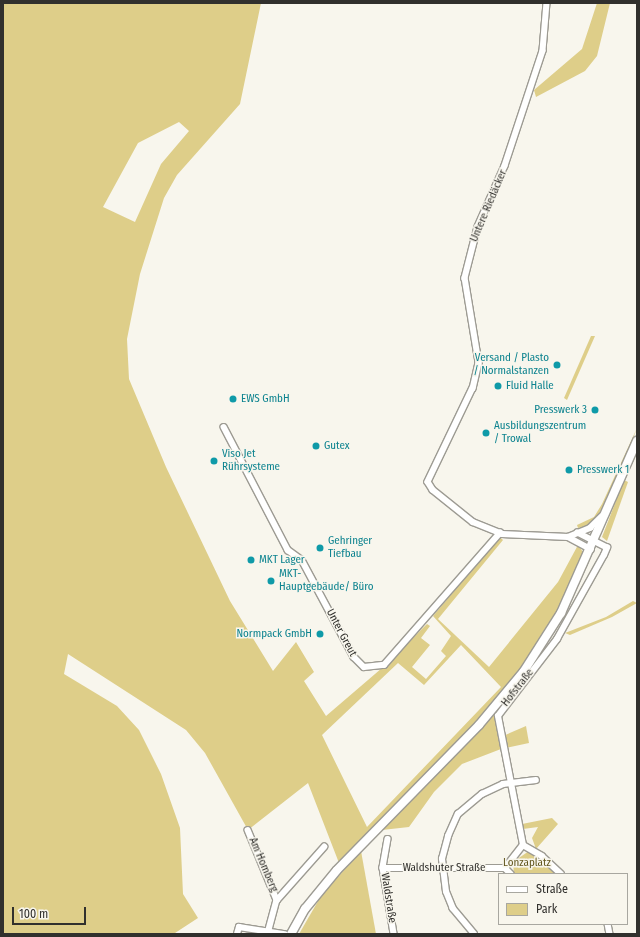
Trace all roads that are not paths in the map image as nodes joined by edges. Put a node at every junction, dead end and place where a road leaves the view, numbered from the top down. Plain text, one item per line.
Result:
1 (547, 3) edge
2 (224, 427) dead end
3 (637, 441) edge
4 (609, 509) junction
5 (578, 532) junction
6 (500, 533) junction
7 (568, 537) junction
8 (593, 546) junction
9 (536, 780) dead end
10 (510, 783) junction
11 (248, 830) dead end
12 (388, 839) dead end
13 (523, 846) junction
14 (324, 847) dead end
15 (383, 868) junction
16 (442, 868) junction
17 (505, 868) junction
18 (510, 873) edge
19 (560, 873) edge
20 (277, 900) junction
21 (269, 930) junction
22 (237, 934) edge
23 (284, 934) edge
24 (291, 934) edge
25 (394, 934) edge
26 (474, 934) edge

1 - 6 street, Untere Riedäcker
2 - 6 street, Unter Greut
3 - 4 main road
4 - 5 street, Untere Riedäcker
4 - 8 main road
5 - 7 street, Untere Riedäcker
5 - 8 street
6 - 7 street, Untere Riedäcker
7 - 8 street, Untere Riedäcker
8 - 10 street, Hofstraße
8 - 24 main road
9 - 10 street
10 - 13 street, Hofstraße
10 - 16 street
11 - 20 street, Am Homberg
12 - 15 street, Waldstraße
13 - 17 street
13 - 19 street
14 - 20 street, Am Homberg
15 - 16 street, Waldshuter Straße
15 - 25 street, Waldstraße
16 - 17 street, Waldshuter Straße
16 - 26 street
17 - 18 street
20 - 21 street, Am Homberg
21 - 22 street
21 - 23 street

